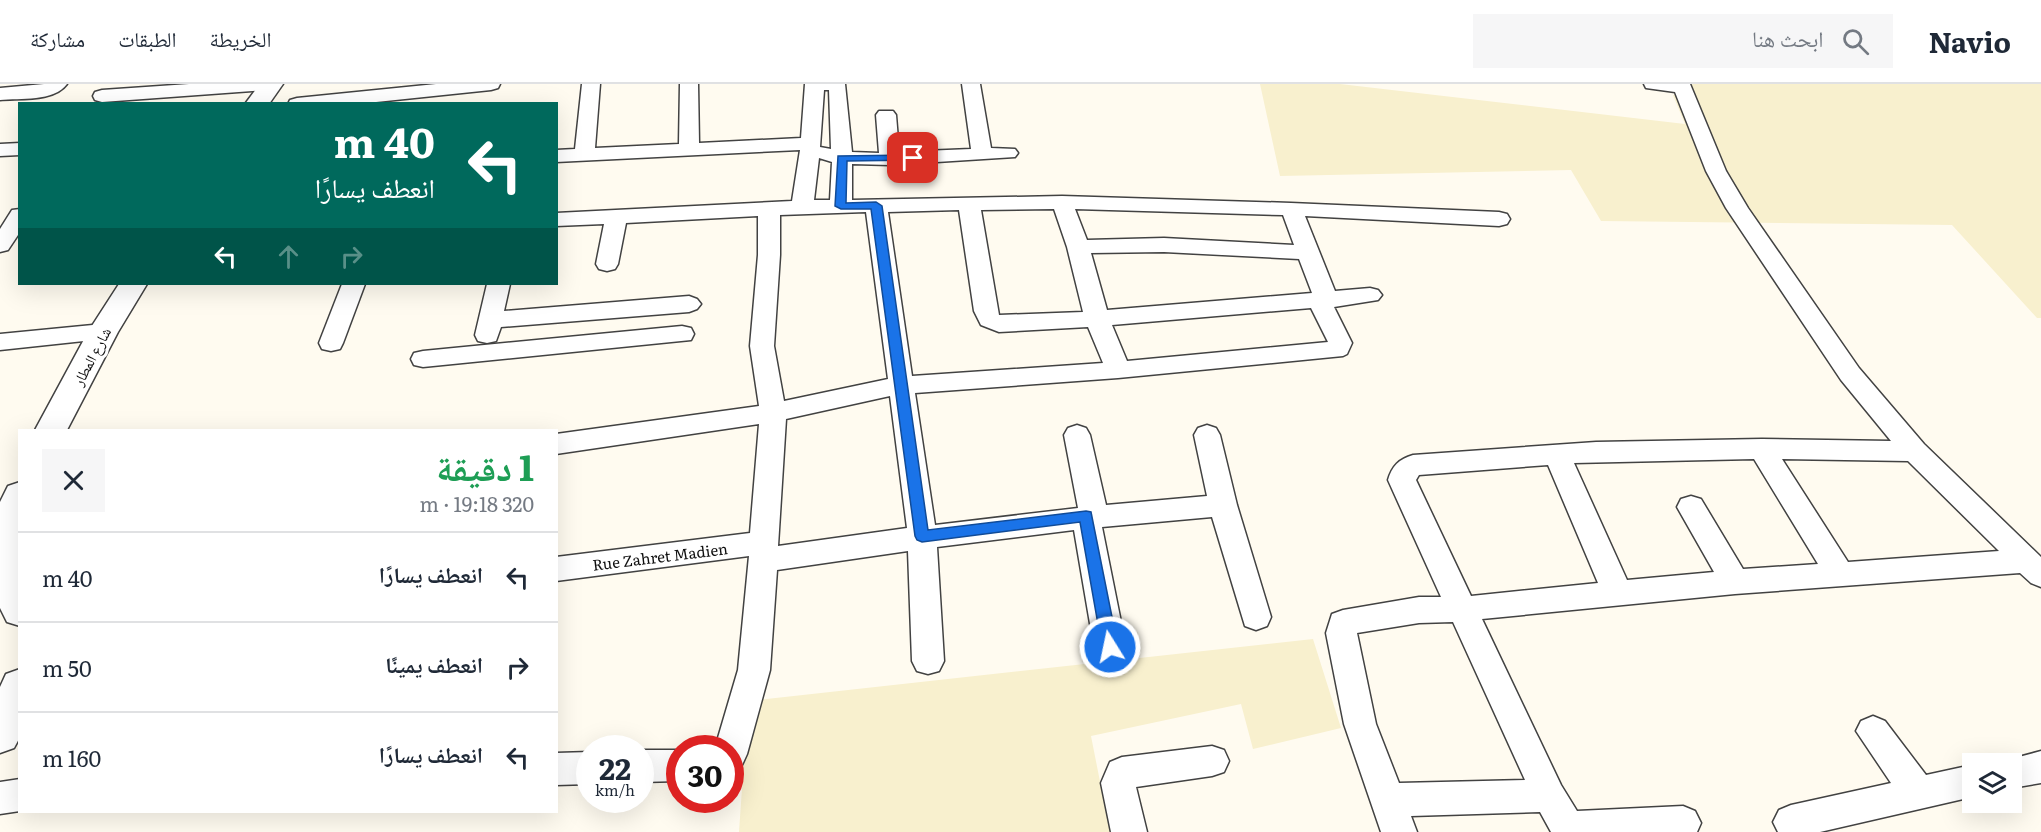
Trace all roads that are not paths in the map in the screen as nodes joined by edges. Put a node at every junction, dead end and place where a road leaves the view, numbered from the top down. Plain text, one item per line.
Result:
1 (58, 84) edge
2 (267, 84) edge
3 (272, 84) edge
4 (491, 84) edge
5 (591, 84) edge
6 (689, 84) edge
7 (814, 84) edge
8 (971, 84) edge
9 (1653, 84) edge
10 (486, 85) edge
11 (392, 89) edge
12 (0, 94) edge
13 (102, 96) dead end
14 (347, 101) edge
15 (258, 102) edge
16 (330, 102) edge
17 (483, 102) edge
18 (886, 115) dead end
19 (810, 147) junction
20 (689, 148) junction
21 (18, 149) edge
22 (0, 150) edge
23 (585, 153) junction
24 (1008, 153) dead end
25 (982, 154) junction
26 (558, 156) edge
27 (842, 158) junction
28 (890, 159) junction
29 (1062, 202) junction
30 (969, 205) junction
31 (841, 206) junction
32 (876, 206) junction
33 (802, 207) junction
34 (770, 208) junction
35 (1291, 209) junction
36 (616, 217) junction
37 (18, 218) edge
38 (1499, 219) dead end
39 (558, 220) edge
40 (0, 245) edge
41 (1078, 247) junction
42 (1309, 253) junction
43 (607, 264) dead end
44 (132, 285) edge
45 (353, 285) edge
46 (498, 285) edge
47 (1370, 295) dead end
48 (1323, 301) junction
49 (689, 304) dead end
50 (1097, 319) junction
51 (491, 320) junction
52 (103, 332) junction
53 (682, 334) dead end
54 (0, 342) edge
55 (331, 343) dead end
56 (483, 351) junction
57 (423, 359) dead end
58 (1118, 370) junction
59 (902, 386) junction
60 (773, 413) junction
61 (52, 429) edge
62 (1077, 435) dead end
63 (1207, 435) dead end
64 (558, 444) edge
65 (1762, 449) junction
66 (1915, 451) junction
67 (1557, 455) junction
68 (18, 499) edge
69 (1223, 505) junction
70 (1691, 507) dead end
71 (1090, 516) junction
72 (922, 536) junction
73 (763, 552) junction
74 (2034, 568) edge
75 (558, 569) edge
76 (1840, 574) junction
77 (1735, 582) junction
78 (1618, 594) junction
79 (10, 603) edge
80 (1461, 609) junction
81 (1256, 617) dead end
82 (1110, 647) dead end
83 (928, 661) dead end
84 (13, 691) edge
85 (1873, 731) dead end
86 (0, 735) edge
87 (735, 735) edge
88 (1212, 761) dead end
89 (2041, 767) edge
90 (576, 768) edge
91 (558, 769) edge
92 (2022, 770) edge
93 (1962, 782) edge
94 (1918, 792) junction
95 (18, 795) edge
96 (1550, 796) junction
97 (0, 798) edge
98 (1387, 800) junction
99 (1791, 822) dead end
100 (1683, 824) dead end
101 (1569, 830) edge
102 (1129, 832) edge
103 (1399, 832) edge

1 - 12 street
2 - 13 street
3 - 15 street
4 - 10 street
5 - 23 street
6 - 20 street
7 - 19 street
7 - 27 street
8 - 25 street
9 - 66 street
10 - 11 street
10 - 17 street
11 - 14 street
14 - 16 street
18 - 28 street
19 - 20 street
19 - 27 street
19 - 33 street
20 - 23 street
21 - 22 street
23 - 26 street
24 - 25 street
25 - 28 street
27 - 28 street
27 - 31 street
29 - 30 street
29 - 35 street
29 - 41 street
30 - 32 street
30 - 50 street
31 - 32 street
31 - 33 street
32 - 59 street
33 - 34 street
34 - 36 street
34 - 60 street
35 - 38 street
35 - 42 street
36 - 39 street
36 - 43 street
37 - 40 street
41 - 42 street
41 - 50 street
42 - 48 street
44 - 52 street, شارع المطار
45 - 55 street
46 - 51 street
47 - 48 street
48 - 50 street
48 - 58 street
49 - 51 street
50 - 58 street
51 - 56 street
52 - 54 street
52 - 61 street, شارع المطار
53 - 56 street
56 - 57 street
58 - 59 street
59 - 60 street
59 - 72 street
60 - 64 street
60 - 73 street
62 - 71 street
63 - 69 street
65 - 66 street
65 - 67 street
65 - 76 street
66 - 74 street
67 - 78 street
67 - 80 street
68 - 79 street
69 - 71 street, Rue Zahret Madien
69 - 81 street
70 - 77 street
71 - 72 street, Rue Zahret Madien
71 - 82 street
72 - 73 street, Rue Zahret Madien
72 - 83 street
73 - 75 street, Rue Zahret Madien
73 - 87 street
74 - 76 street
76 - 77 street
77 - 78 street
78 - 80 street
80 - 96 street
80 - 98 street
84 - 86 street
85 - 94 street
88 - 102 street
89 - 92 street
90 - 91 street
93 - 94 street
94 - 99 street
95 - 97 street
96 - 98 street
96 - 101 street
98 - 103 street
100 - 101 street

